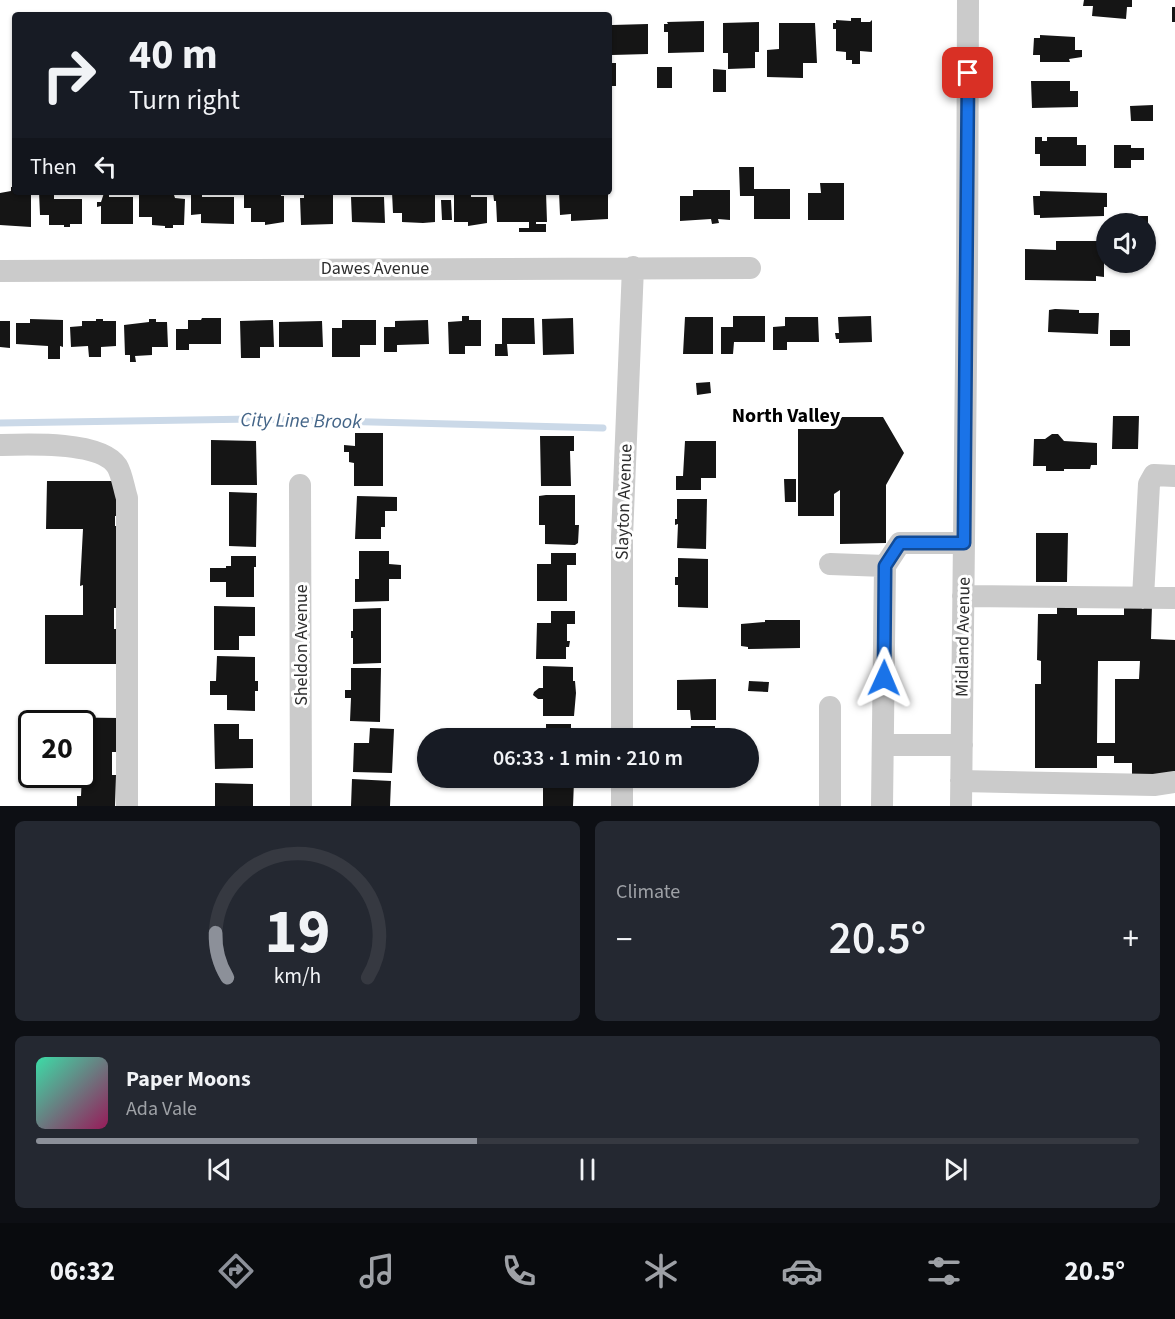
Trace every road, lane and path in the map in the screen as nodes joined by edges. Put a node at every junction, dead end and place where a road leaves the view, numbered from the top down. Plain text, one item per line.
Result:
1 (968, 0) edge
2 (633, 267) junction
3 (750, 268) dead end
4 (0, 271) edge
5 (0, 445) edge
6 (1175, 476) edge
7 (300, 485) dead end
8 (964, 543) junction
9 (830, 564) dead end
10 (885, 566) junction
11 (963, 596) junction
12 (1143, 598) junction
13 (1175, 598) edge
14 (830, 707) dead end
15 (622, 728) edge
16 (883, 745) junction
17 (962, 745) junction
18 (961, 781) junction
19 (1175, 782) edge
20 (622, 788) edge
21 (127, 806) edge
22 (302, 806) edge
23 (622, 806) edge
24 (830, 806) edge
25 (882, 806) edge
26 (961, 806) edge

1 - 8 street, Midland Avenue
2 - 3 street, Dawes Avenue
2 - 4 street, Dawes Avenue
2 - 15 street, Slayton Avenue
5 - 21 street
6 - 12 street
7 - 22 street, Sheldon Avenue
8 - 10 street
8 - 11 street, Midland Avenue
9 - 10 street
10 - 16 street
11 - 12 street
11 - 17 street, Midland Avenue
12 - 13 street
14 - 24 street
16 - 17 street
16 - 25 street
17 - 18 street, Midland Avenue
18 - 19 street
18 - 26 street, Midland Avenue
20 - 23 street

